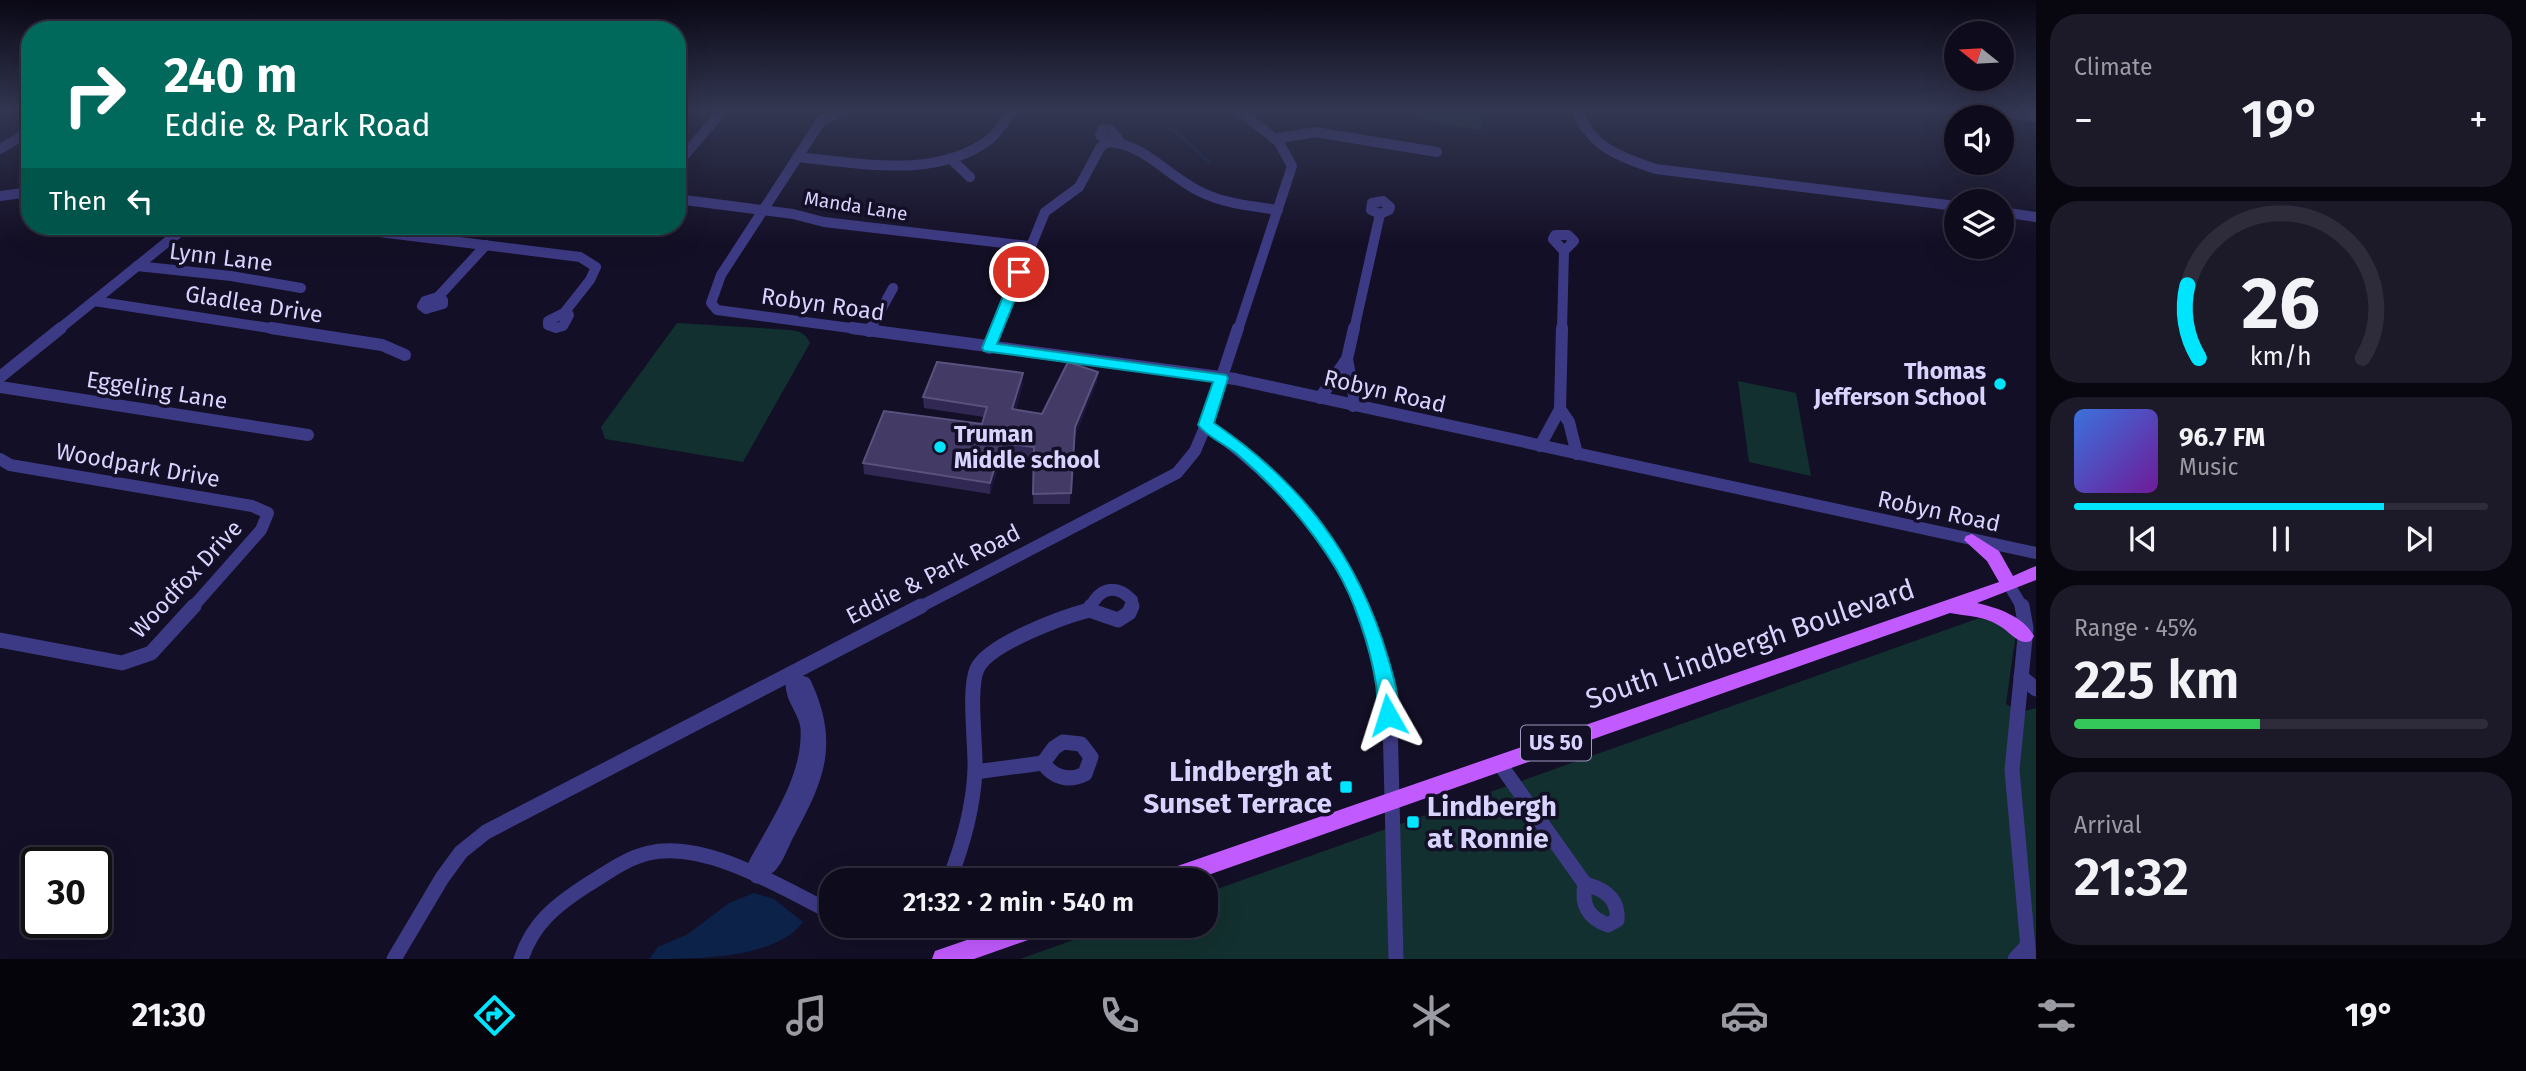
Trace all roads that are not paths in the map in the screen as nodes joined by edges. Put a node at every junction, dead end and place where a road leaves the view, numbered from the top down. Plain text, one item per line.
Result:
1 (799, 154) edge
2 (959, 154) edge
3 (1097, 154) edge
4 (1138, 154) edge
5 (1288, 154) edge
6 (1616, 154) edge
7 (797, 157) junction
8 (950, 158) junction
9 (970, 177) dead end
10 (21, 193) edge
11 (0, 196) edge
12 (686, 200) edge
13 (1944, 204) edge
14 (765, 210) junction
15 (1278, 210) junction
16 (2014, 213) edge
17 (1380, 214) dead end
18 (2036, 216) edge
19 (176, 235) edge
20 (404, 235) edge
21 (486, 245) junction
22 (1029, 246) junction
23 (1564, 251) dead end
24 (137, 266) junction
25 (301, 288) dead end
26 (893, 288) dead end
27 (438, 297) dead end
28 (94, 302) junction
29 (564, 313) dead end
30 (869, 331) junction
31 (989, 348) junction
32 (405, 355) dead end
33 (1347, 359) junction
34 (0, 377) edge
35 (1221, 378) junction
36 (0, 387) edge
37 (1320, 398) junction
38 (1353, 406) junction
39 (1560, 409) junction
40 (1206, 425) junction
41 (309, 435) dead end
42 (1540, 446) junction
43 (1577, 454) junction
44 (0, 459) edge
45 (268, 513) joint
46 (1972, 540) junction
47 (2036, 554) edge
48 (2036, 573) edge
49 (2009, 585) junction
50 (1947, 606) junction
51 (1089, 610) dead end
52 (2025, 636) junction
53 (0, 639) edge
54 (2021, 677) junction
55 (791, 679) junction
56 (2036, 689) edge
57 (1043, 763) dead end
58 (1499, 763) junction
59 (975, 772) junction
60 (1392, 800) junction
61 (954, 868) edge
62 (1200, 868) edge
63 (758, 873) junction
64 (1585, 884) dead end
65 (819, 906) edge
66 (1003, 938) edge
67 (2023, 955) edge
68 (394, 959) edge
69 (522, 959) edge
70 (943, 959) edge
71 (1396, 959) edge

1 - 7 street
2 - 8 street
3 - 22 street
4 - 15 street
5 - 15 street, Eddie & Park Road
6 - 13 street
7 - 8 street
7 - 14 street
8 - 9 street
10 - 11 street
12 - 14 street, Manda Lane
14 - 22 street, Manda Lane
14 - 30 street, Robyn Road
15 - 35 street, Eddie & Park Road
16 - 18 street
17 - 33 street
19 - 24 street
20 - 21 street
21 - 27 street
21 - 29 street
22 - 31 street
23 - 39 street
24 - 25 street, Lynn Lane
24 - 28 street
26 - 30 street
28 - 32 street, Gladlea Drive
28 - 34 street
30 - 31 street, Robyn Road
31 - 35 street, Robyn Road
33 - 37 street
33 - 38 street
35 - 37 street, Robyn Road
35 - 40 street, Eddie & Park Road
36 - 41 street, Eggeling Lane
37 - 38 street, Robyn Road
38 - 42 street, Robyn Road
39 - 42 street
39 - 43 street
40 - 55 street, Eddie & Park Road
40 - 60 street
42 - 43 street, Robyn Road
43 - 46 street, Robyn Road
44 - 45 street, Woodpark Drive
45 - 53 street, Woodfox Drive
46 - 47 street, Robyn Road
46 - 49 main road
48 - 49 main road, South Lindbergh Boulevard / US 50
49 - 50 main road, South Lindbergh Boulevard / US 50
49 - 52 street
50 - 52 main road
50 - 58 main road, South Lindbergh Boulevard / US 50
51 - 59 street
52 - 54 street
54 - 56 street
54 - 67 street
55 - 63 street
55 - 68 street, Eddie & Park Road
57 - 59 street
58 - 60 main road, South Lindbergh Boulevard / US 50
58 - 64 street
59 - 61 street
60 - 62 main road, South Lindbergh Boulevard / US 50
60 - 71 street
63 - 65 street
63 - 69 street
66 - 70 main road

